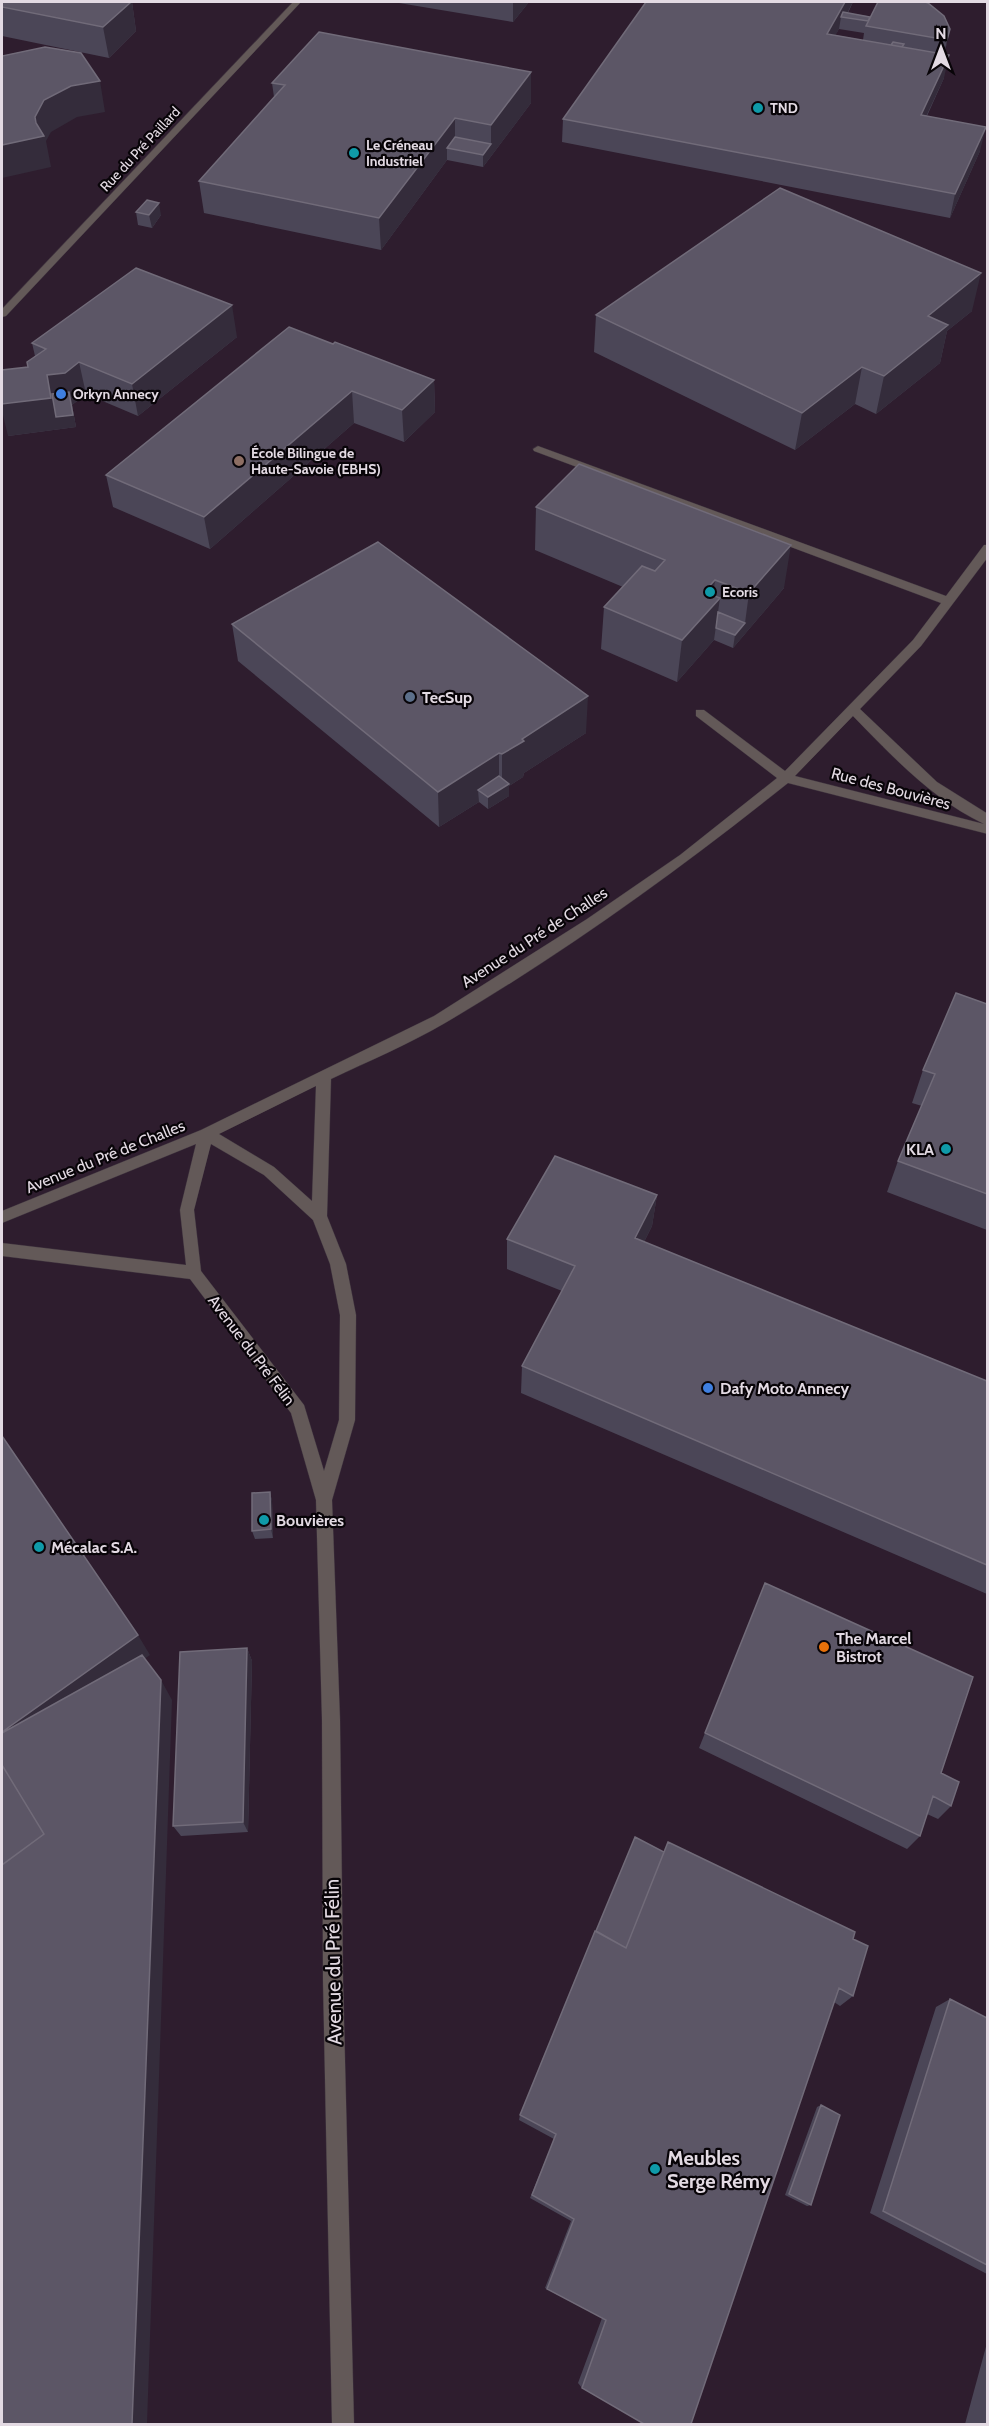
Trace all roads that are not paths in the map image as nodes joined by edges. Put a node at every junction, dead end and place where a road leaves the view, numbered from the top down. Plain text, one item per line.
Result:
1 (297, 2) edge
2 (2, 314) edge
3 (538, 449) dead end
4 (987, 548) edge
5 (948, 602) junction
6 (853, 709) junction
7 (700, 713) dead end
8 (786, 778) junction
9 (987, 820) edge
10 (987, 829) edge
11 (324, 1076) junction
12 (206, 1134) junction
13 (319, 1216) junction
14 (2, 1217) edge
15 (2, 1250) edge
16 (194, 1273) junction
17 (324, 1500) junction
18 (343, 2424) edge

1 - 2 street, Rue du Pré Paillard
3 - 5 street
4 - 5 street, Avenue du Pré de Challes
5 - 6 street, Avenue du Pré de Challes
6 - 8 street, Avenue du Pré de Challes
6 - 9 street, Rue des Bouvières
7 - 8 street
8 - 10 street, Rue des Bouvières
8 - 11 street, Avenue du Pré de Challes
11 - 12 street, Avenue du Pré de Challes
11 - 13 street, Avenue du Pré Félin
12 - 13 street, Avenue du Pré Félin
12 - 14 street, Avenue du Pré de Challes
12 - 16 street
13 - 17 street, Avenue du Pré Félin
15 - 16 street
16 - 17 street, Avenue du Pré Félin
17 - 18 street, Avenue du Pré Félin

